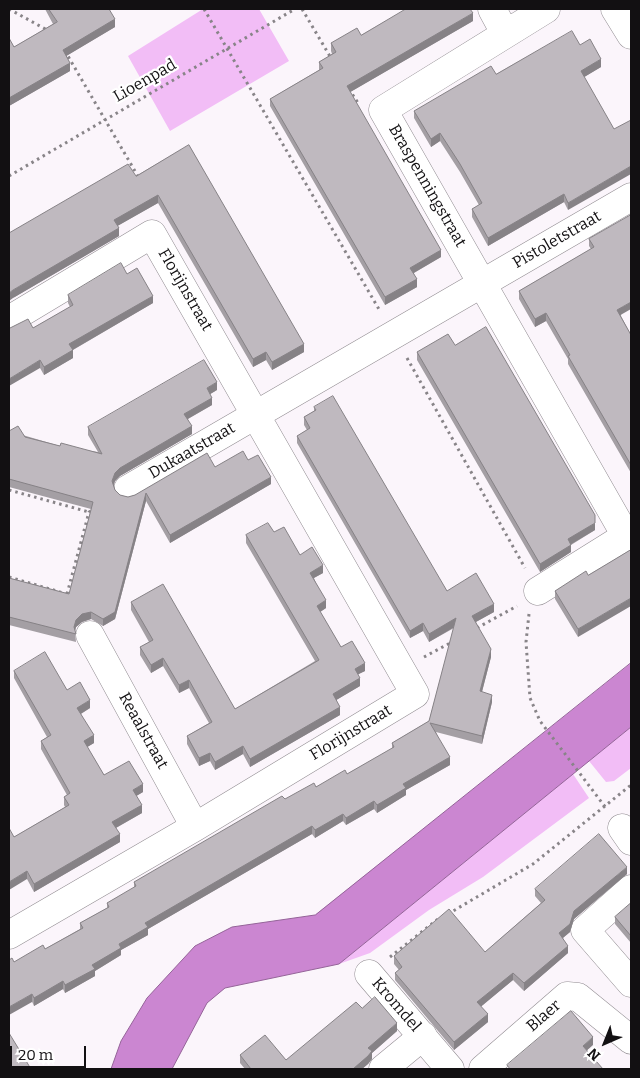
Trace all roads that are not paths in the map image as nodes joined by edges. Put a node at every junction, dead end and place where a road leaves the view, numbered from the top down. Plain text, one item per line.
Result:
1 (492, 9) edge
2 (546, 9) edge
3 (616, 9) edge
4 (505, 33) junction
5 (631, 35) edge
6 (631, 198) edge
7 (482, 283) junction
8 (9, 320) edge
9 (257, 414) junction
10 (128, 489) dead end
11 (629, 535) edge
12 (532, 596) road end
13 (90, 635) dead end
14 (195, 827) junction
15 (631, 889) edge
16 (9, 935) edge
17 (369, 974) road end
18 (631, 983) edge
19 (423, 1036) junction
20 (630, 1037) edge
21 (383, 1069) edge
22 (450, 1069) edge
23 (483, 1069) edge

1 - 4 street
2 - 4 street, Braspenningstraat
3 - 5 street
4 - 7 street, Braspenningstraat
6 - 7 street, Pistoletstraat
7 - 9 street
7 - 11 street, Braspenningstraat
8 - 9 street, Florijnstraat
9 - 10 street, Dukaatstraat
9 - 14 street, Florijnstraat
11 - 12 street, Braspenningstraat
13 - 14 street, Reaalstraat
14 - 16 street, Florijnstraat
15 - 18 street
17 - 19 street, Kromdel
19 - 21 street, Kromdel
19 - 22 street, Kromdel
20 - 23 street, Blaer

